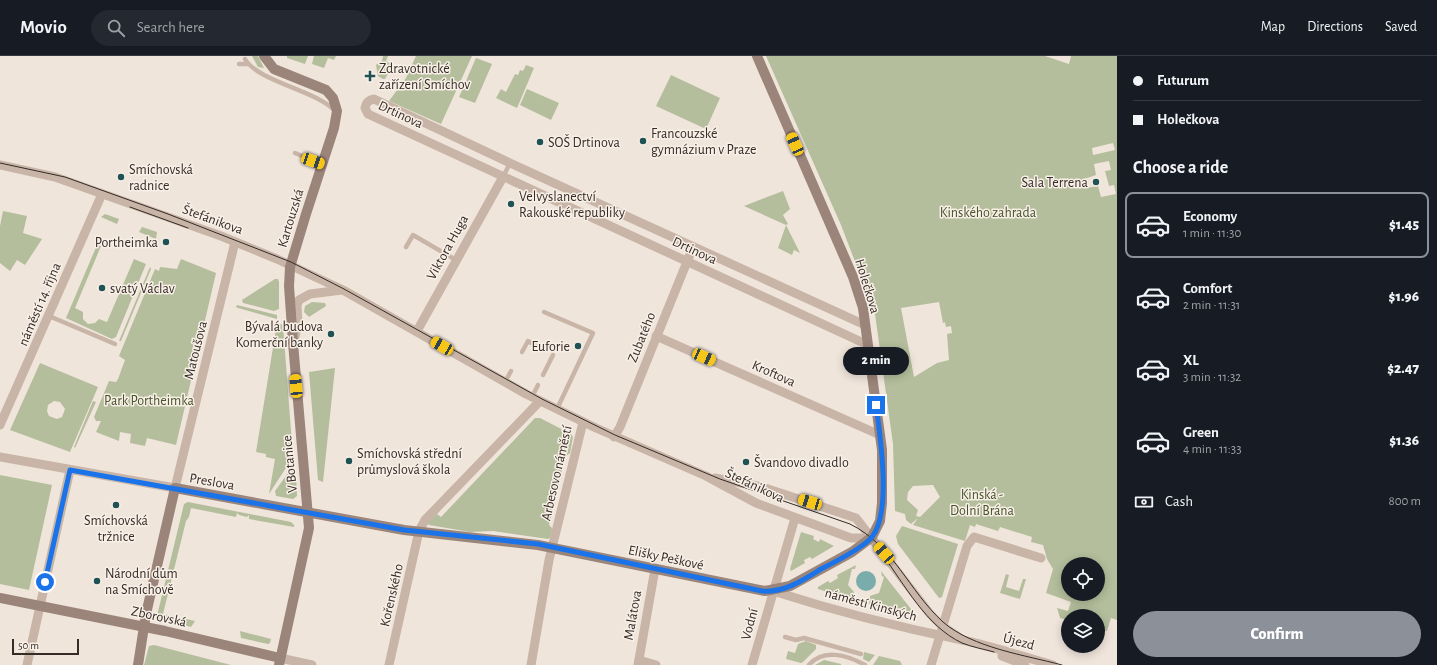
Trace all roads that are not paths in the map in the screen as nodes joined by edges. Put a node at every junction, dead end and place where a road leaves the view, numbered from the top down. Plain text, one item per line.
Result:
1 (264, 56) edge
2 (757, 56) edge
3 (239, 64) dead end
4 (337, 113) junction
5 (295, 153) dead end
6 (322, 164) junction
7 (510, 164) junction
8 (0, 165) edge
9 (502, 177) junction
10 (102, 194) junction
11 (235, 242) junction
12 (406, 247) dead end
13 (693, 247) junction
14 (456, 260) junction
15 (687, 262) junction
16 (291, 265) junction
17 (342, 290) junction
18 (544, 312) dead end
19 (49, 316) junction
20 (865, 325) junction
21 (417, 331) junction
22 (656, 336) junction
23 (292, 343) junction
24 (115, 344) dead end
25 (868, 345) junction
26 (544, 350) dead end
27 (522, 352) dead end
28 (553, 355) dead end
29 (511, 371) dead end
30 (543, 374) dead end
31 (505, 382) junction
32 (538, 385) dead end
33 (536, 399) junction
34 (557, 410) junction
35 (583, 422) junction
36 (0, 425) edge
37 (880, 435) junction
38 (614, 437) junction
39 (0, 457) edge
40 (70, 470) junction
41 (706, 476) junction
42 (175, 488) junction
43 (308, 513) junction
44 (795, 518) junction
45 (419, 531) junction
46 (871, 538) junction
47 (553, 548) junction
48 (1042, 558) dead end
49 (655, 569) junction
50 (773, 591) junction
51 (0, 598) edge
52 (40, 606) junction
53 (942, 626) junction
54 (144, 627) junction
55 (940, 636) junction
56 (785, 637) dead end
57 (963, 640) junction
58 (977, 645) junction
59 (847, 650) junction
60 (861, 654) dead end
61 (844, 658) junction
62 (280, 661) edge
63 (639, 662) edge
64 (27, 665) edge
65 (138, 665) edge
66 (312, 665) edge
67 (389, 665) edge
68 (531, 665) edge
69 (656, 665) edge
70 (752, 665) edge
71 (809, 665) edge
72 (865, 665) edge
73 (931, 665) edge
74 (1021, 665) edge
75 (1053, 665) edge

1 - 4 street
2 - 20 street, Holečkova
3 - 4 lane
4 - 6 street, Kartouzská
5 - 6 lane
6 - 16 street, Kartouzská
7 - 9 lane
7 - 9 street, Drtinova
7 - 13 street, Drtinova
8 - 10 street, Štefánikova
9 - 14 street, Viktora Huga
9 - 15 street, Drtinova
10 - 11 street, Štefánikova
10 - 19 street, náměstí 14. října
11 - 16 street, Štefánikova
11 - 42 street, Matoušova
12 - 14 lane
13 - 15 street, Zubatého
13 - 20 street, Drtinova
14 - 21 street, Viktora Huga
15 - 22 street, Zubatého
15 - 25 street, Drtinova
16 - 17 street, Štefánikova
16 - 23 street, V Botanice
17 - 21 street, Štefánikova
17 - 23 street
18 - 34 lane
19 - 24 lane
19 - 36 street, náměstí 14. října
20 - 25 street, Holečkova
21 - 31 street, Štefánikova
22 - 37 street, Kroftova
22 - 38 street, Zubatého
23 - 43 street, V Botanice
25 - 37 street, Holečkova
26 - 27 lane
28 - 30 lane
29 - 31 lane
31 - 33 street, Štefánikova
32 - 33 lane
33 - 34 street, Arbesovo náměstí
33 - 45 street
34 - 35 street, Arbesovo náměstí
35 - 38 street, Štefánikova
35 - 47 street, Arbesovo náměstí
37 - 46 street, Holečkova
38 - 41 street, Štefánikova
39 - 40 street, Preslova
40 - 42 street, Preslova
40 - 52 street
41 - 44 street, Štefánikova
41 - 46 street, Štefánikova
42 - 43 street, Preslova
42 - 54 street, Matoušova
43 - 45 street, Preslova
43 - 62 street, V Botanice
44 - 46 street, Štefánikova
44 - 50 street
45 - 47 street
45 - 67 street, Kořenského
46 - 50 street, náměstí Kinských
46 - 53 street, náměstí Kinských
47 - 49 street, Elišky Peškové
47 - 68 street, Arbesovo náměstí
48 - 53 street
49 - 50 street, Elišky Peškové
49 - 63 street, Malátova
50 - 55 street, náměstí Kinských
50 - 70 street, Vodní
51 - 52 street, Zborovská
52 - 54 street, Zborovská
52 - 64 street
53 - 55 street
53 - 57 street, Újezd
54 - 62 street, Zborovská
54 - 65 street, Matoušova
55 - 57 street, Újezd
55 - 73 street
56 - 59 lane
57 - 58 street, Újezd
58 - 74 street, Újezd
58 - 75 street, Újezd
59 - 60 lane
59 - 61 lane
61 - 71 lane
61 - 72 lane
62 - 66 street, Zborovská
63 - 69 street

